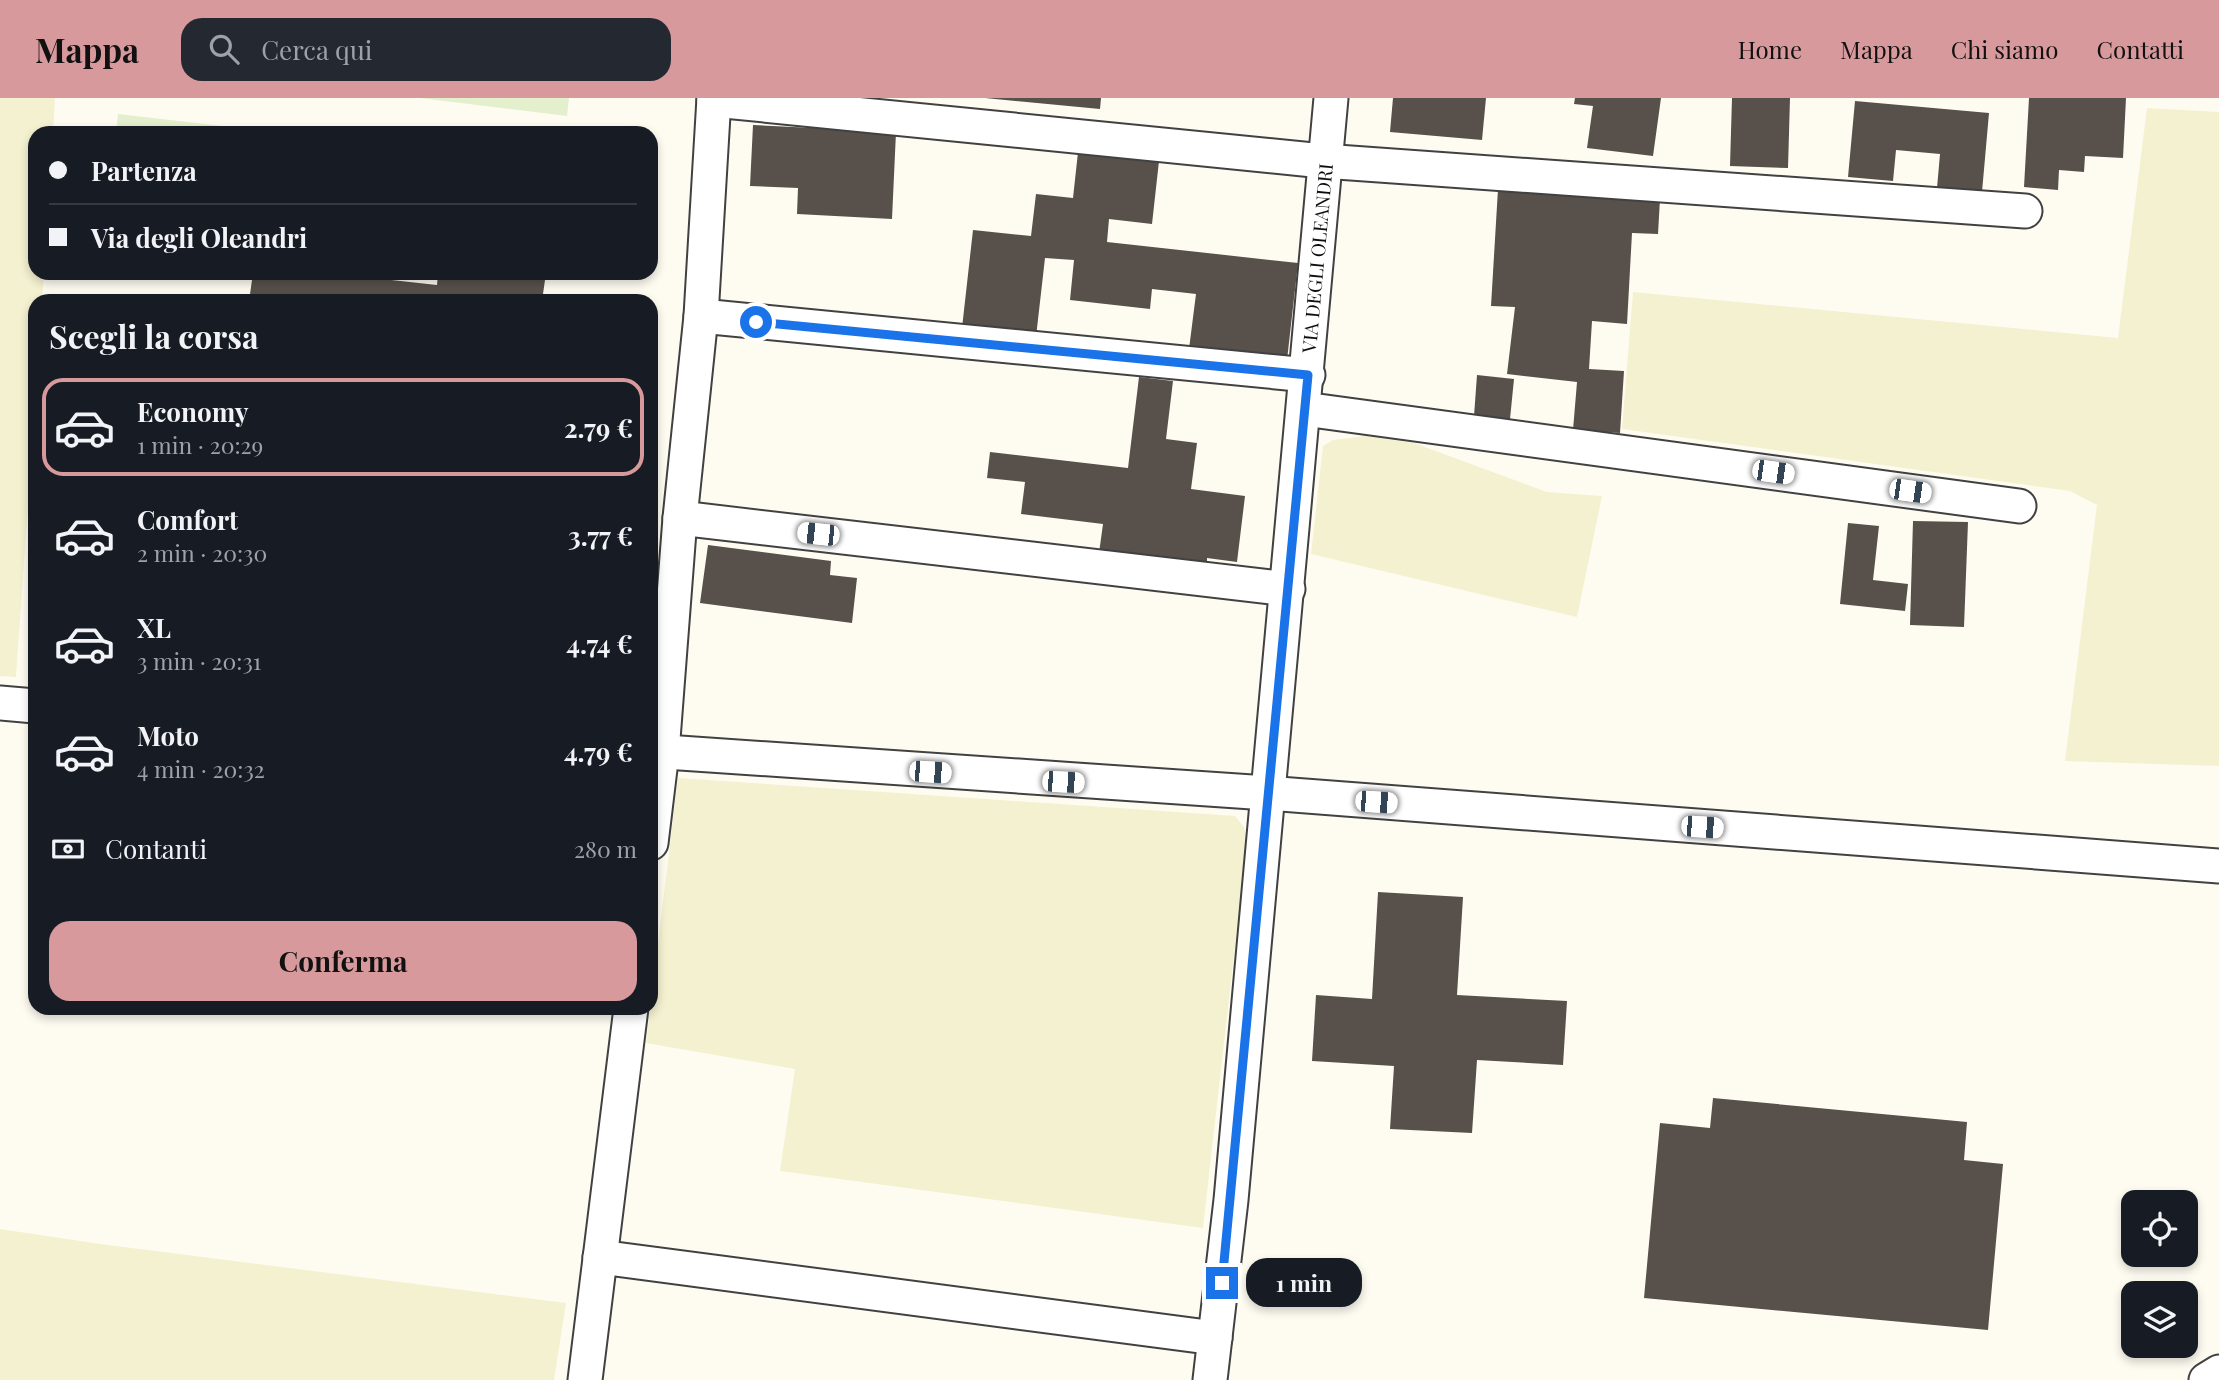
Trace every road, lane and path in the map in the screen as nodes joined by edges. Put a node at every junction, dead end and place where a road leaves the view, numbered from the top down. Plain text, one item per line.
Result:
1 (1331, 98) edge
2 (714, 99) edge
3 (1323, 161) junction
4 (2025, 211) dead end
5 (701, 316) junction
6 (1308, 375) junction
7 (1304, 409) junction
8 (2019, 506) dead end
9 (680, 518) junction
10 (1288, 589) junction
11 (0, 703) edge
12 (28, 705) edge
13 (658, 741) edge
14 (658, 751) edge
15 (1267, 793) junction
16 (2219, 866) edge
17 (630, 1015) edge
18 (600, 1257) junction
19 (1215, 1339) junction
20 (2219, 1372) edge
21 (585, 1380) edge
22 (1210, 1380) edge
23 (2206, 1380) edge

1 - 3 street, VIA DEGLI OLEANDRI
2 - 3 street
2 - 5 street
3 - 4 street
3 - 6 street, VIA DEGLI OLEANDRI
5 - 6 street
5 - 9 street
6 - 7 street, VIA DEGLI OLEANDRI
7 - 8 street
7 - 10 street, VIA DEGLI OLEANDRI
9 - 10 street
9 - 13 street
10 - 15 street, VIA DEGLI OLEANDRI
11 - 12 street
14 - 15 street
15 - 16 street
15 - 19 street, VIA DEGLI OLEANDRI
17 - 18 street
18 - 19 street
18 - 21 street
19 - 22 street, VIA DEGLI OLEANDRI
20 - 23 street

